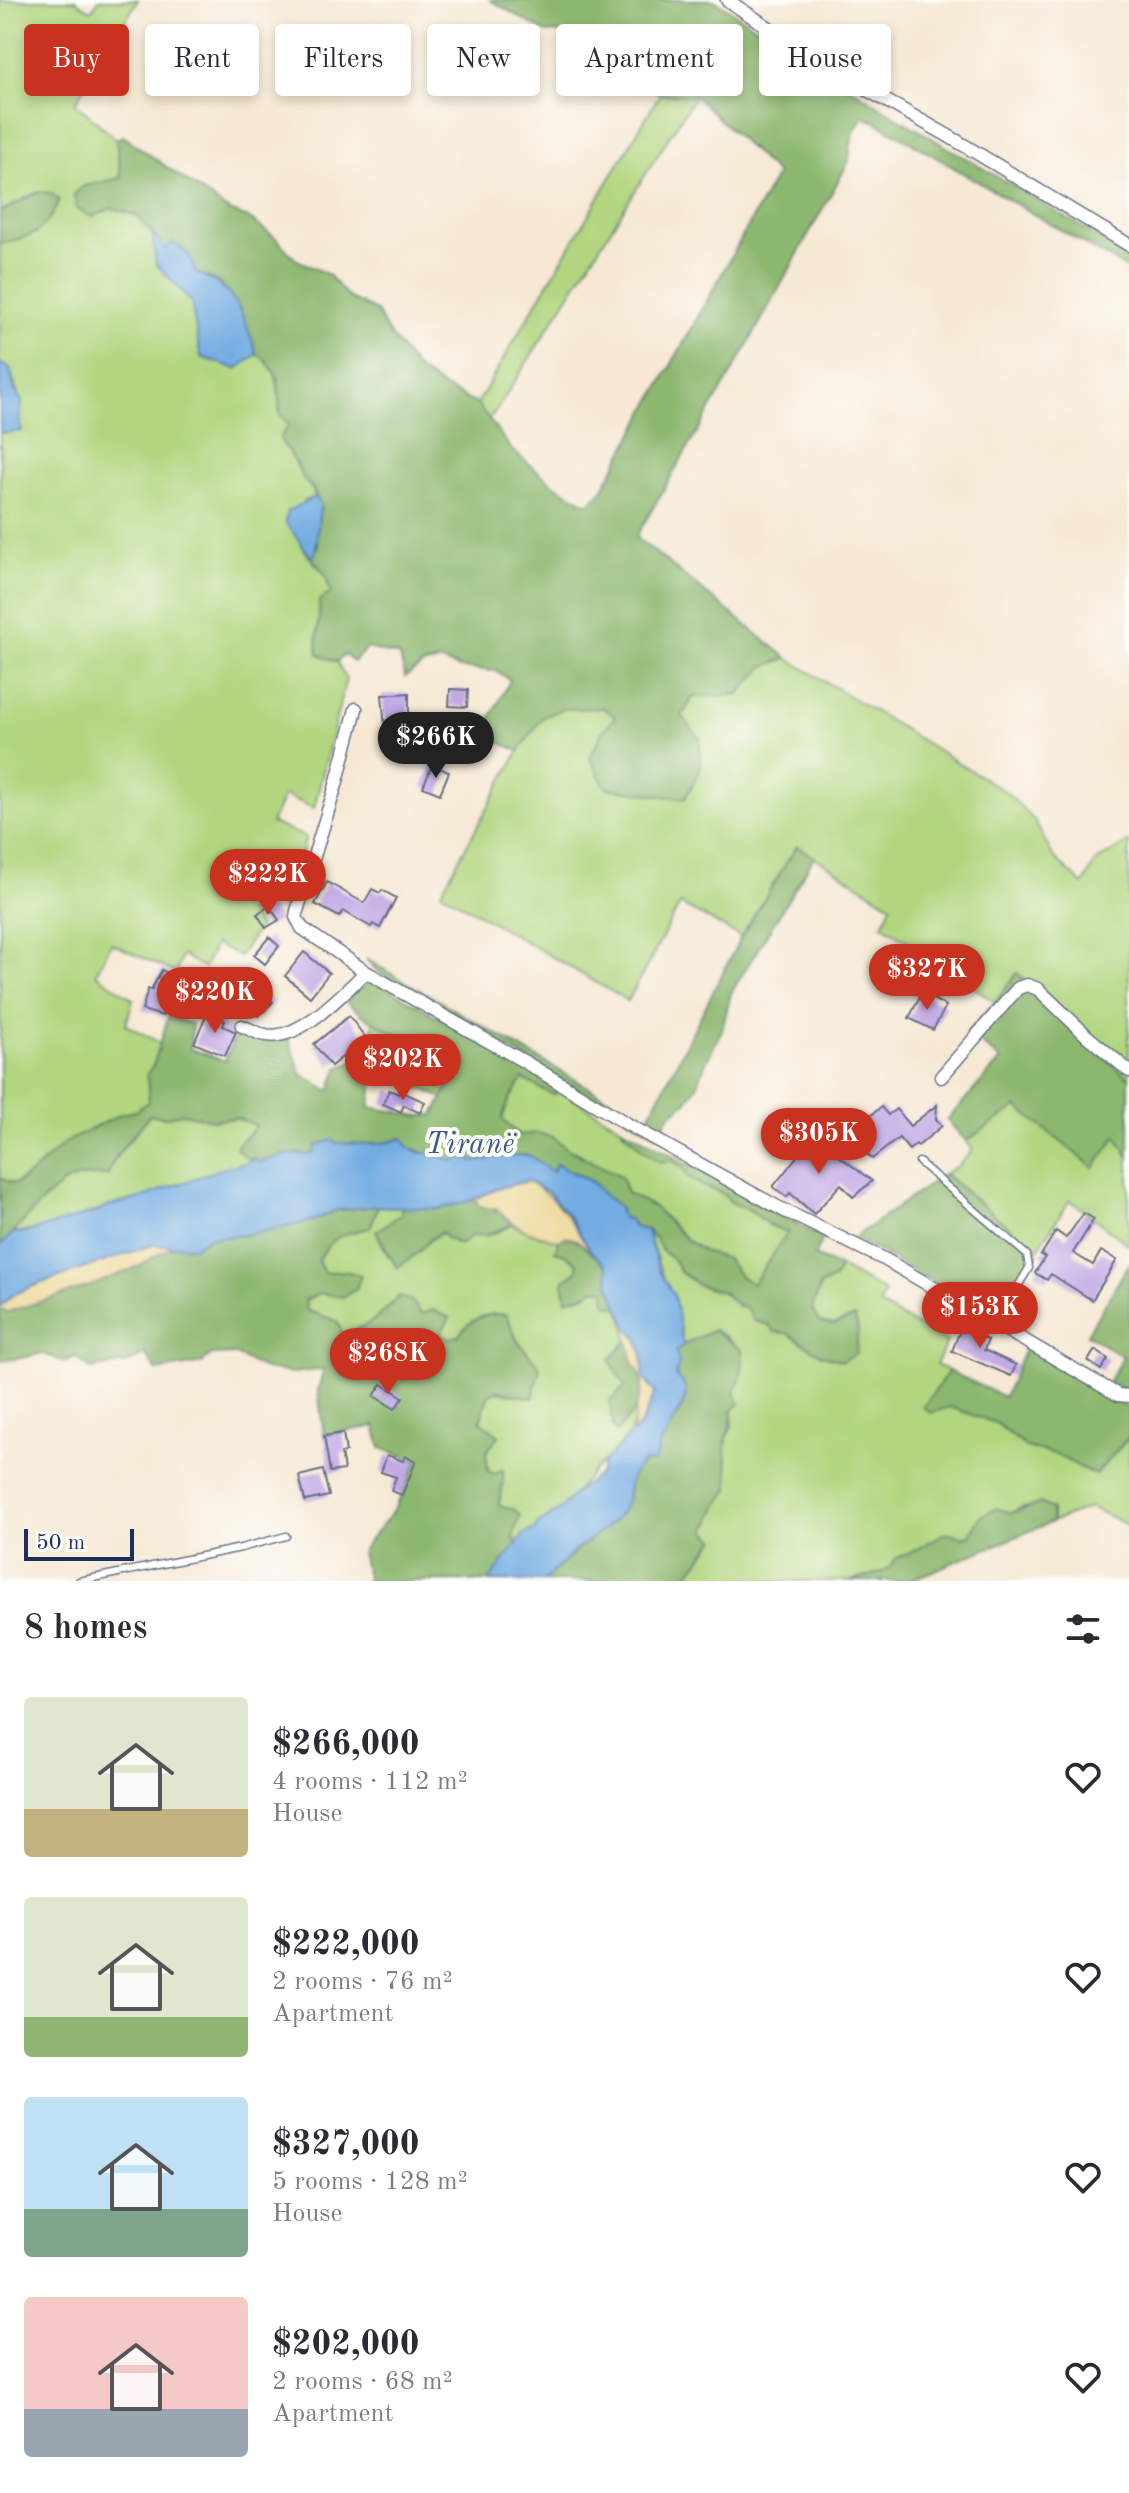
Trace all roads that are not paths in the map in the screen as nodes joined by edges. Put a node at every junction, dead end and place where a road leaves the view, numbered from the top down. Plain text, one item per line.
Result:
1 (727, 0) edge
2 (1129, 245) edge
3 (356, 709) dead end
4 (366, 972) junction
5 (242, 1026) dead end
6 (1129, 1071) edge
7 (941, 1077) dead end
8 (919, 1162) dead end
9 (995, 1324) junction
10 (1125, 1397) edge
11 (286, 1536) dead end
12 (79, 1581) edge

1 - 2 street
3 - 4 street
4 - 5 street
4 - 9 street
6 - 7 street
8 - 9 lane
9 - 10 street
11 - 12 lane

